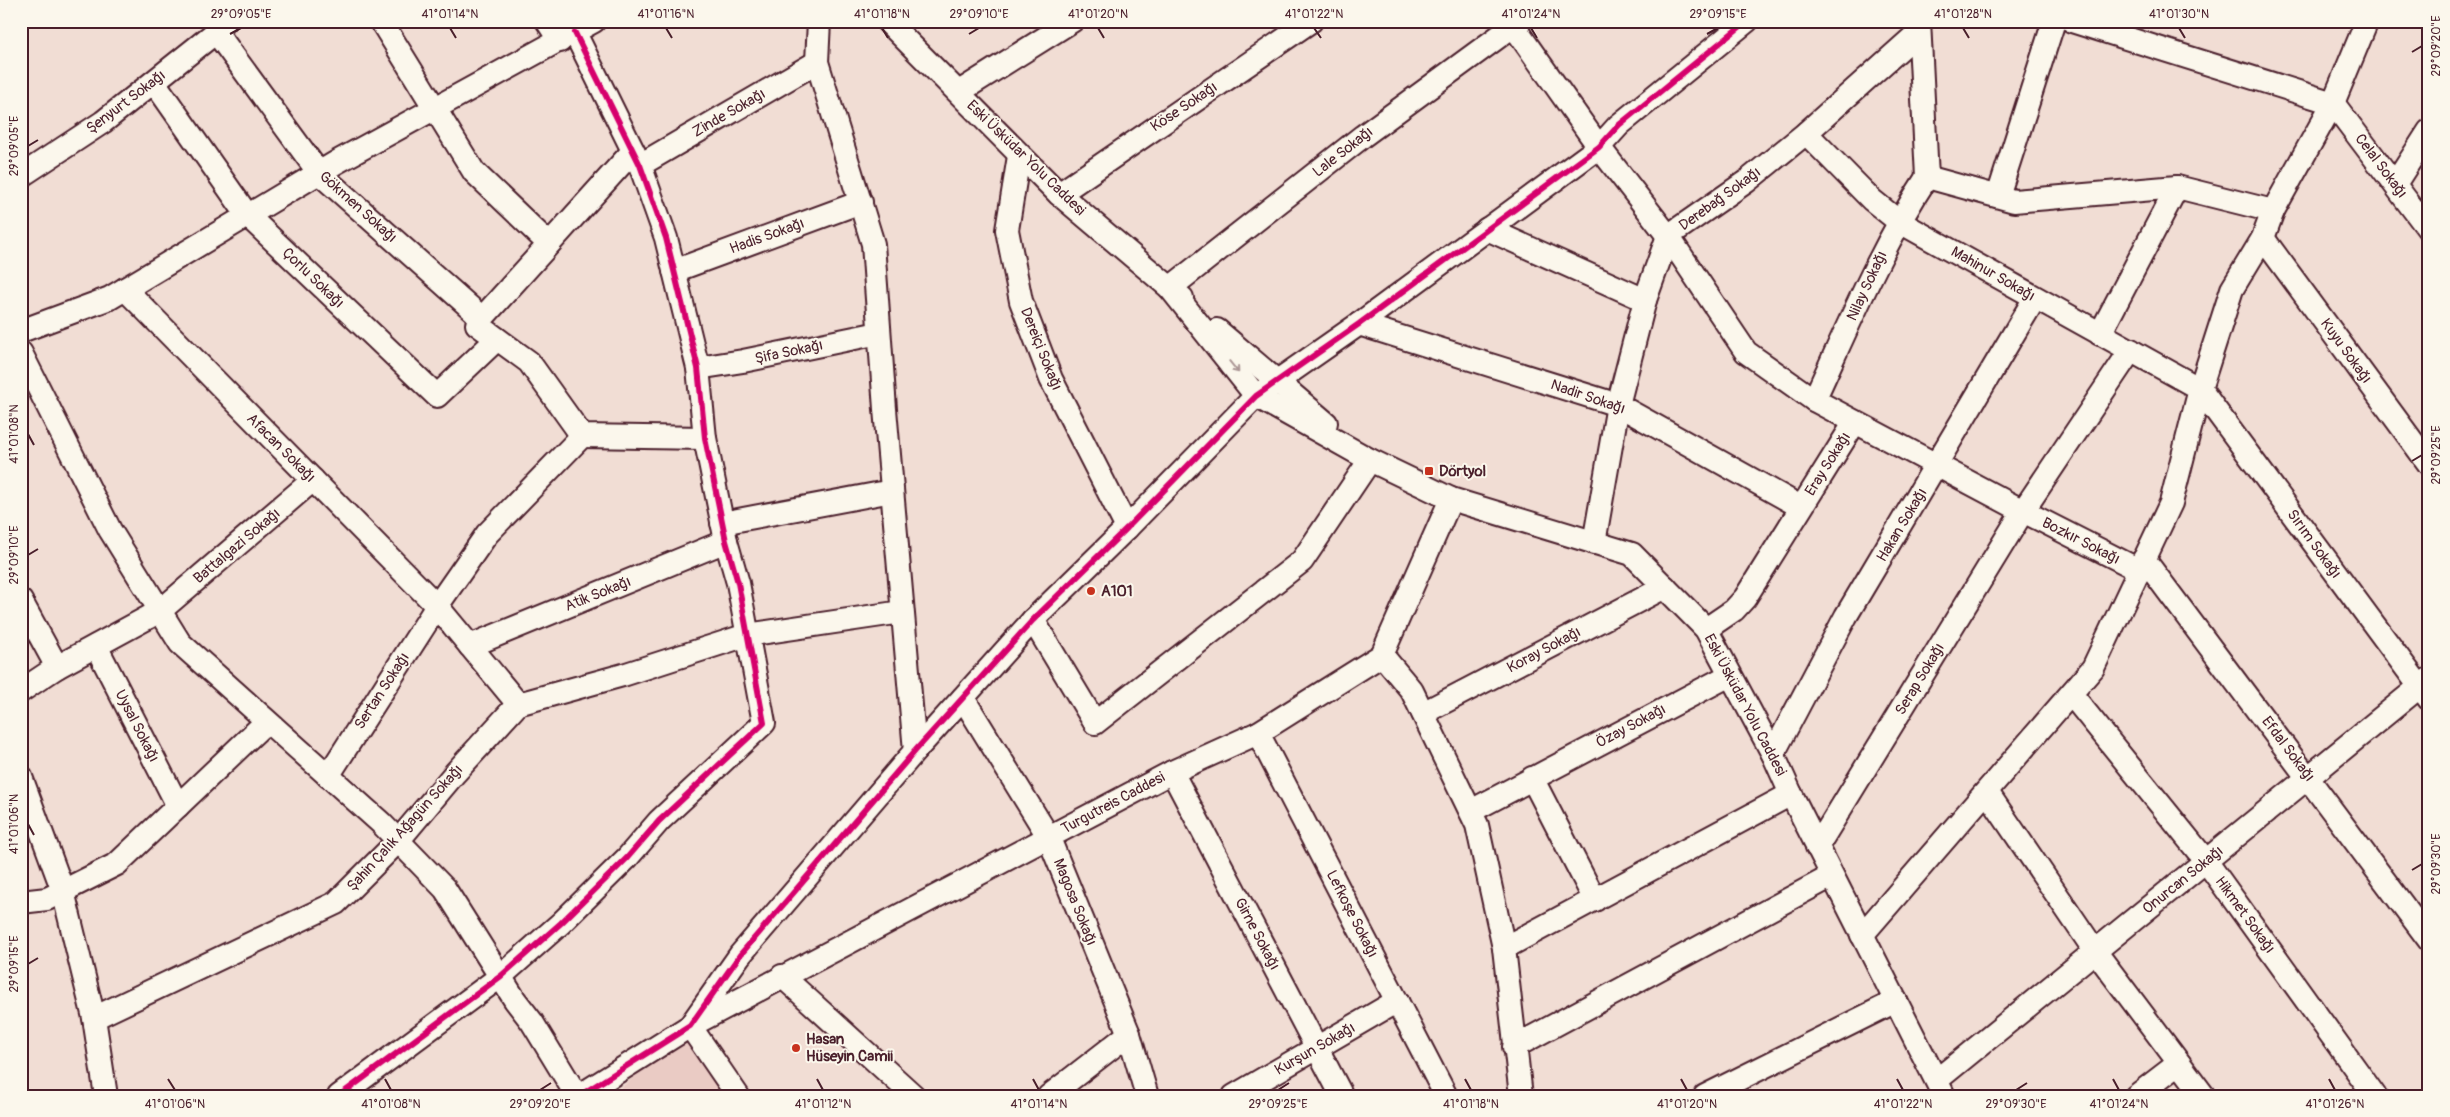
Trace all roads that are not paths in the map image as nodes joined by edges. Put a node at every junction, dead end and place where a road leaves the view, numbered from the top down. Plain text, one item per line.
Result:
1 (381, 21) edge
2 (547, 21) edge
3 (818, 21) edge
4 (1072, 21) edge
5 (1311, 21) edge
6 (1747, 21) edge
7 (2054, 21) edge
8 (2072, 21) edge
9 (2367, 21) edge
10 (891, 22) edge
11 (1515, 23) edge
12 (1919, 26) edge
13 (221, 27) edge
14 (577, 32) edge
15 (817, 62) junction
16 (154, 82) junction
17 (959, 92) junction
18 (2333, 103) junction
19 (437, 108) junction
20 (2429, 131) edge
21 (1806, 133) junction
22 (1599, 147) junction
23 (1019, 156) junction
24 (636, 158) junction
25 (319, 173) junction
26 (21, 176) edge
27 (1927, 177) junction
28 (2395, 184) junction
29 (2177, 187) junction
30 (1058, 194) junction
31 (1998, 196) junction
32 (861, 202) junction
33 (2273, 211) junction
34 (248, 216) junction
35 (1898, 221) junction
36 (1487, 229) junction
37 (2429, 230) edge
38 (1668, 236) junction
39 (2263, 238) junction
40 (549, 244) junction
41 (674, 271) junction
42 (1170, 288) junction
43 (125, 289) junction
44 (2035, 298) junction
45 (1645, 300) junction
46 (482, 318) junction
47 (1359, 324) junction
48 (21, 331) edge
49 (879, 333) junction
50 (2100, 334) junction
51 (497, 339) junction
52 (2131, 350) junction
53 (21, 353) edge
54 (698, 368) junction
55 (1276, 382) junction
56 (2200, 389) junction
57 (1256, 396) junction
58 (1814, 400) junction
59 (1618, 405) junction
60 (1855, 422) junction
61 (582, 436) junction
62 (705, 438) junction
63 (1370, 460) junction
64 (2429, 464) edge
65 (1936, 467) junction
66 (313, 480) junction
67 (892, 492) junction
68 (1451, 500) junction
69 (1801, 507) junction
70 (2023, 511) junction
71 (1127, 528) junction
72 (724, 532) junction
73 (1594, 543) junction
74 (2142, 565) junction
75 (1665, 587) junction
76 (22, 600) edge
77 (436, 606) junction
78 (160, 611) junction
79 (902, 612) junction
80 (1033, 620) junction
81 (1706, 629) junction
82 (747, 635) junction
83 (96, 646) junction
84 (470, 646) junction
85 (1382, 655) junction
86 (57, 667) junction
87 (1730, 674) junction
88 (2426, 688) edge
89 (21, 691) edge
90 (2071, 694) junction
91 (963, 698) junction
92 (518, 704) junction
93 (1423, 714) junction
94 (266, 722) junction
95 (1258, 733) junction
96 (915, 751) junction
97 (1773, 754) junction
98 (1172, 772) junction
99 (328, 776) junction
100 (2309, 776) junction
101 (21, 777) edge
102 (1532, 778) junction
103 (1987, 792) junction
104 (1791, 794) junction
105 (178, 806) junction
106 (1471, 811) junction
107 (1048, 836) junction
108 (398, 840) junction
109 (1817, 847) junction
110 (2206, 860) junction
111 (1832, 876) junction
112 (63, 891) junction
113 (1594, 900) junction
114 (21, 902) edge
115 (1862, 934) junction
116 (2429, 940) edge
117 (1504, 948) junction
118 (2095, 951) junction
119 (501, 976) junction
120 (782, 976) junction
121 (1397, 1001) junction
122 (1896, 1002) junction
123 (94, 1018) junction
124 (690, 1026) junction
125 (1129, 1034) junction
126 (1514, 1047) junction
127 (1317, 1048) junction
128 (2178, 1063) junction
129 (1941, 1088) edge
130 (106, 1096) edge
131 (339, 1096) edge
132 (578, 1096) edge
133 (738, 1096) edge
134 (914, 1096) edge
135 (1048, 1096) edge
136 (1147, 1096) edge
137 (1234, 1096) edge
138 (1342, 1096) edge
139 (1446, 1096) edge
140 (1521, 1096) edge
141 (1705, 1096) edge
142 (2136, 1096) edge
143 (2204, 1096) edge
144 (2375, 1096) edge

1 - 19 street
2 - 14 street
3 - 15 street
4 - 17 street
5 - 30 street, Köse Sokağı
6 - 22 street
7 - 31 street
8 - 18 street
9 - 18 street
10 - 17 street, Eski Üsküdar Yolu Caddesi
11 - 22 street, Bozkır Sokağı
11 - 42 street, Lale Sokağı
12 - 21 street, Derebağ Sokağı
12 - 27 street
13 - 16 street, Şenyurt Sokağı
13 - 25 street, Gökmen Sokağı
14 - 19 street
14 - 24 street
15 - 24 street, Zinde Sokağı
15 - 32 street
16 - 26 street, Şenyurt Sokağı
16 - 34 street, Çorlu Sokağı
17 - 23 street, Eski Üsküdar Yolu Caddesi
18 - 28 street, Celal Sokağı
18 - 33 street
19 - 25 street
19 - 40 street
20 - 28 street
21 - 35 street, Mahinur Sokağı
21 - 38 street, Derebağ Sokağı
22 - 36 street
22 - 38 street, Bozkır Sokağı
23 - 30 street, Eski Üsküdar Yolu Caddesi
23 - 71 street, Dereiçi Sokağı
24 - 40 street, Zinde Sokağı
24 - 41 street
25 - 34 street
25 - 46 street, Gökmen Sokağı
27 - 31 street
27 - 35 street, Nilay Sokağı
28 - 37 street, Celal Sokağı
29 - 31 street
29 - 33 street
29 - 50 street
30 - 42 street, Eski Üsküdar Yolu Caddesi
32 - 41 street, Hadis Sokağı
32 - 49 street
33 - 39 street
34 - 43 street
34 - 51 street, Çorlu Sokağı
35 - 44 street, Mahinur Sokağı
35 - 58 street, Nilay Sokağı
36 - 45 street
36 - 47 street
38 - 45 street, Derebağ Sokağı
38 - 58 street, Bozkır Sokağı
39 - 56 street
39 - 64 street, Kuyu Sokağı
40 - 46 street, Zinde Sokağı
41 - 54 street
42 - 55 street, Eski Üsküdar Yolu Caddesi
42 -> 57 street, Eski Üsküdar Yolu Caddesi
43 - 48 street
43 - 66 street, Afacan Sokağı
44 - 50 street, Mahinur Sokağı
44 - 65 street, Hakan Sokağı
45 - 59 street, Derebağ Sokağı
46 - 51 street
47 - 55 street
47 - 59 street, Nadir Sokağı
49 - 54 street, Şifa Sokağı
49 - 67 street
50 - 52 street, Mahinur Sokağı
51 - 61 street
52 - 56 street, Mahinur Sokağı
52 - 70 street, Serap Sokağı
53 - 78 street
54 - 62 street
55 - 57 street
55 - 63 street, Eski Üsküdar Yolu Caddesi
56 - 74 street
56 - 88 street, Sırım Sokağı
57 - 63 street, Eski Üsküdar Yolu Caddesi
57 - 71 street
58 - 60 street, Bozkır Sokağı
59 - 69 street, Nadir Sokağı
59 - 73 street, Derebağ Sokağı
60 - 65 street, Bozkır Sokağı
60 - 69 street, Eray Sokağı
61 - 62 street
61 - 77 street, Sertan Sokağı
62 - 72 street
63 - 68 street, Eski Üsküdar Yolu Caddesi
63 - 80 street
65 - 70 street, Bozkır Sokağı
65 - 97 street, Hakan Sokağı
66 - 77 street, Afacan Sokağı
66 - 78 street, Battalgazi Sokağı
67 - 72 street, Atik Sokağı
67 - 79 street
68 - 73 street, Eski Üsküdar Yolu Caddesi
68 - 85 street
69 - 81 street, Eray Sokağı
70 - 74 street, Bozkır Sokağı
70 - 109 street, Serap Sokağı
71 - 80 street
72 - 82 street
72 - 84 street, Atik Sokağı
73 - 75 street, Eski Üsküdar Yolu Caddesi
74 - 90 street
74 - 100 street, Efdal Sokağı
75 - 81 street, Eski Üsküdar Yolu Caddesi
75 - 93 street, Koray Sokağı
76 - 86 street
77 - 84 street, Afacan Sokağı
77 - 99 street, Sertan Sokağı
78 - 83 street, Battalgazi Sokağı
78 - 94 street
79 - 82 street
79 - 96 street
80 - 91 street
81 - 87 street, Eski Üsküdar Yolu Caddesi
82 - 92 street
82 - 119 street
83 - 86 street, Battalgazi Sokağı
83 - 105 street, Uysal Sokağı
84 - 92 street, Afacan Sokağı
85 - 93 street
85 - 95 street, Turgutreis Caddesi
86 - 89 street, Battalgazi Sokağı
87 - 97 street, Eski Üsküdar Yolu Caddesi
87 - 102 street, Özay Sokağı
88 - 100 street, Onurcan Sokağı
90 - 103 street
90 - 110 street, Hikmet Sokağı
91 - 96 street
91 - 107 street, Magosa Sokağı
92 - 108 street, Şahin Çalık Ağagün Sokağı
93 - 106 street
94 - 99 street
94 - 105 street
95 - 98 street, Turgutreis Caddesi
95 - 121 street, Lefkoşe Sokağı
96 - 124 street
97 - 104 street, Eski Üsküdar Yolu Caddesi
98 - 107 street, Turgutreis Caddesi
98 - 127 street, Girne Sokağı
99 - 108 street
100 - 110 street, Onurcan Sokağı
100 - 116 street, Efdal Sokağı
101 - 112 street
102 - 106 street, Özay Sokağı
102 - 113 street
103 - 115 street
103 - 118 street
104 - 109 street, Eski Üsküdar Yolu Caddesi
104 - 113 street
105 - 112 street
106 - 117 street
107 - 120 street, Turgutreis Caddesi
107 - 125 street, Magosa Sokağı
108 - 119 street
108 - 123 street, Şahin Çalık Ağagün Sokağı
109 - 111 street, Eski Üsküdar Yolu Caddesi
110 - 118 street, Onurcan Sokağı
110 - 144 street, Hikmet Sokağı
111 - 115 street, Eski Üsküdar Yolu Caddesi
111 - 126 street
112 - 114 street
112 - 123 street
113 - 117 street
115 - 122 street, Eski Üsküdar Yolu Caddesi
117 - 126 street
118 - 128 street
118 - 129 street, Onurcan Sokağı
119 - 131 street
119 - 132 street
120 - 124 street, Turgutreis Caddesi
120 - 134 street
121 - 127 street, Kurşun Sokağı
121 - 139 street, Lefkoşe Sokağı
122 - 129 street, Eski Üsküdar Yolu Caddesi
122 - 141 street
123 - 130 street
124 - 132 street, Turgutreis Caddesi
124 - 133 street
125 - 135 street
125 - 136 street, Magosa Sokağı
126 - 140 street
127 - 137 street, Kurşun Sokağı
127 - 138 street, Girne Sokağı
128 - 142 street
128 - 143 street

